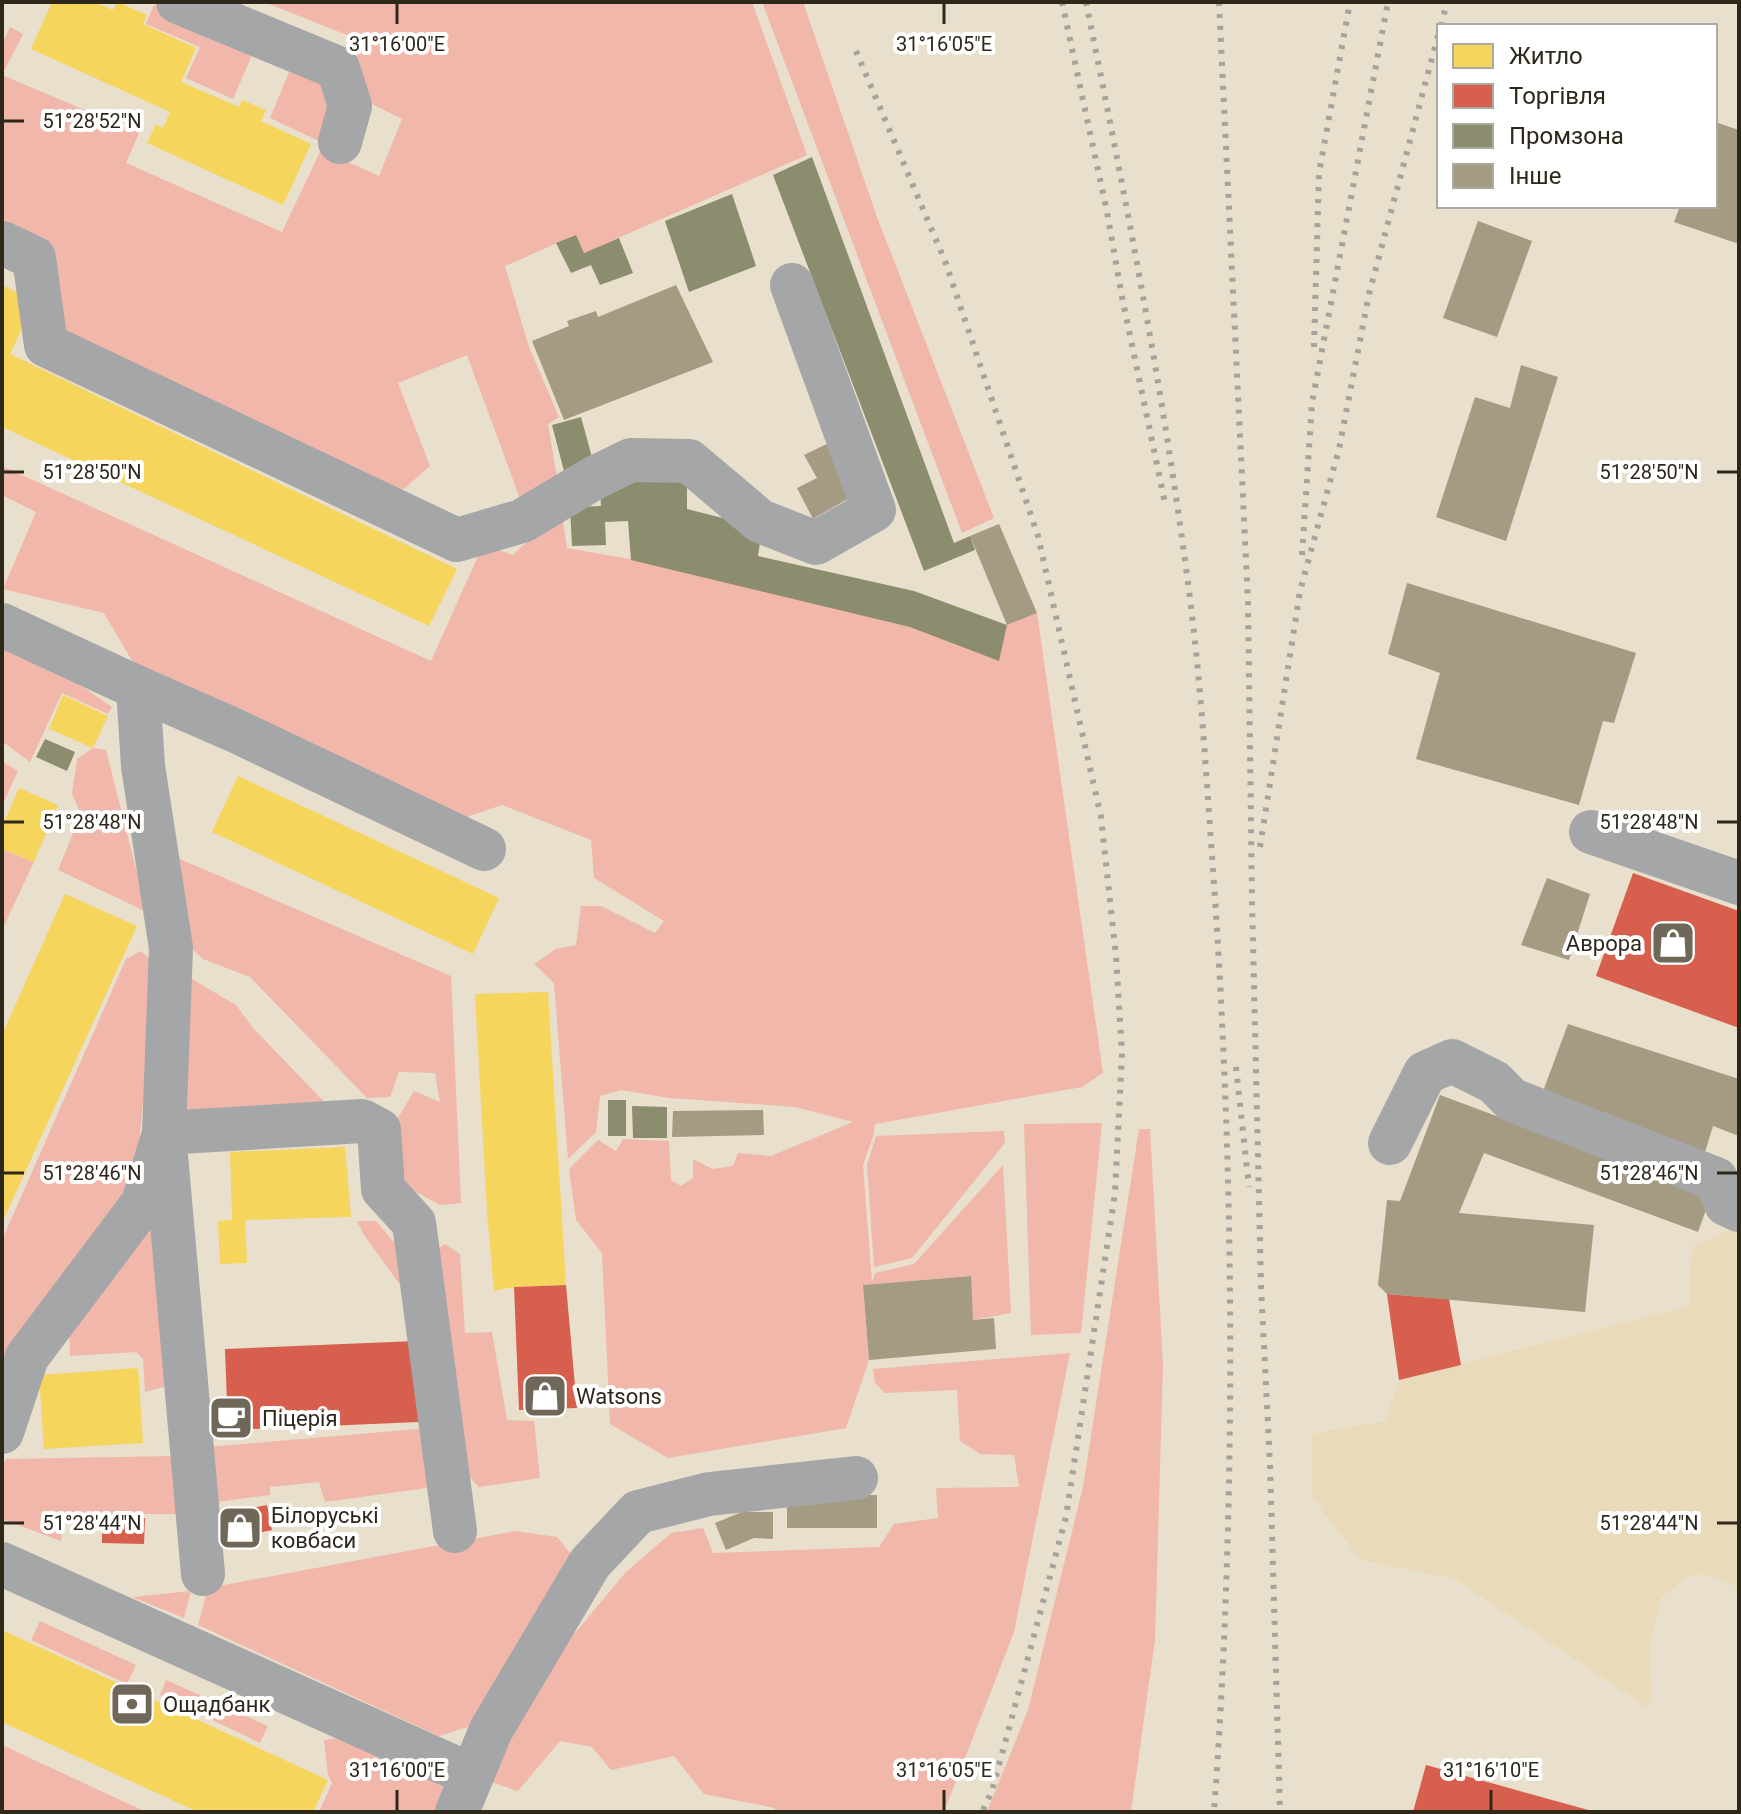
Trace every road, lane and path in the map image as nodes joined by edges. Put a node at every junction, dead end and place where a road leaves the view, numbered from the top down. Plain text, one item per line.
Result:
1 (178, 2) edge
2 (340, 142) dead end
3 (2, 243) edge
4 (792, 285) dead end
5 (2, 625) edge
6 (138, 688) junction
7 (1591, 832) dead end
8 (484, 849) dead end
9 (1739, 883) edge
10 (164, 1133) junction
11 (1390, 1143) dead end
12 (1739, 1210) edge
13 (2, 1432) edge
14 (856, 1478) dead end
15 (455, 1531) dead end
16 (2, 1564) edge
17 (203, 1574) dead end
18 (464, 1793) edge

1 - 2 street
3 - 4 street
5 - 6 street
6 - 8 street
6 - 10 street
7 - 9 street
10 - 13 street
10 - 15 street
10 - 17 street
11 - 12 street
14 - 18 street
16 - 18 street

